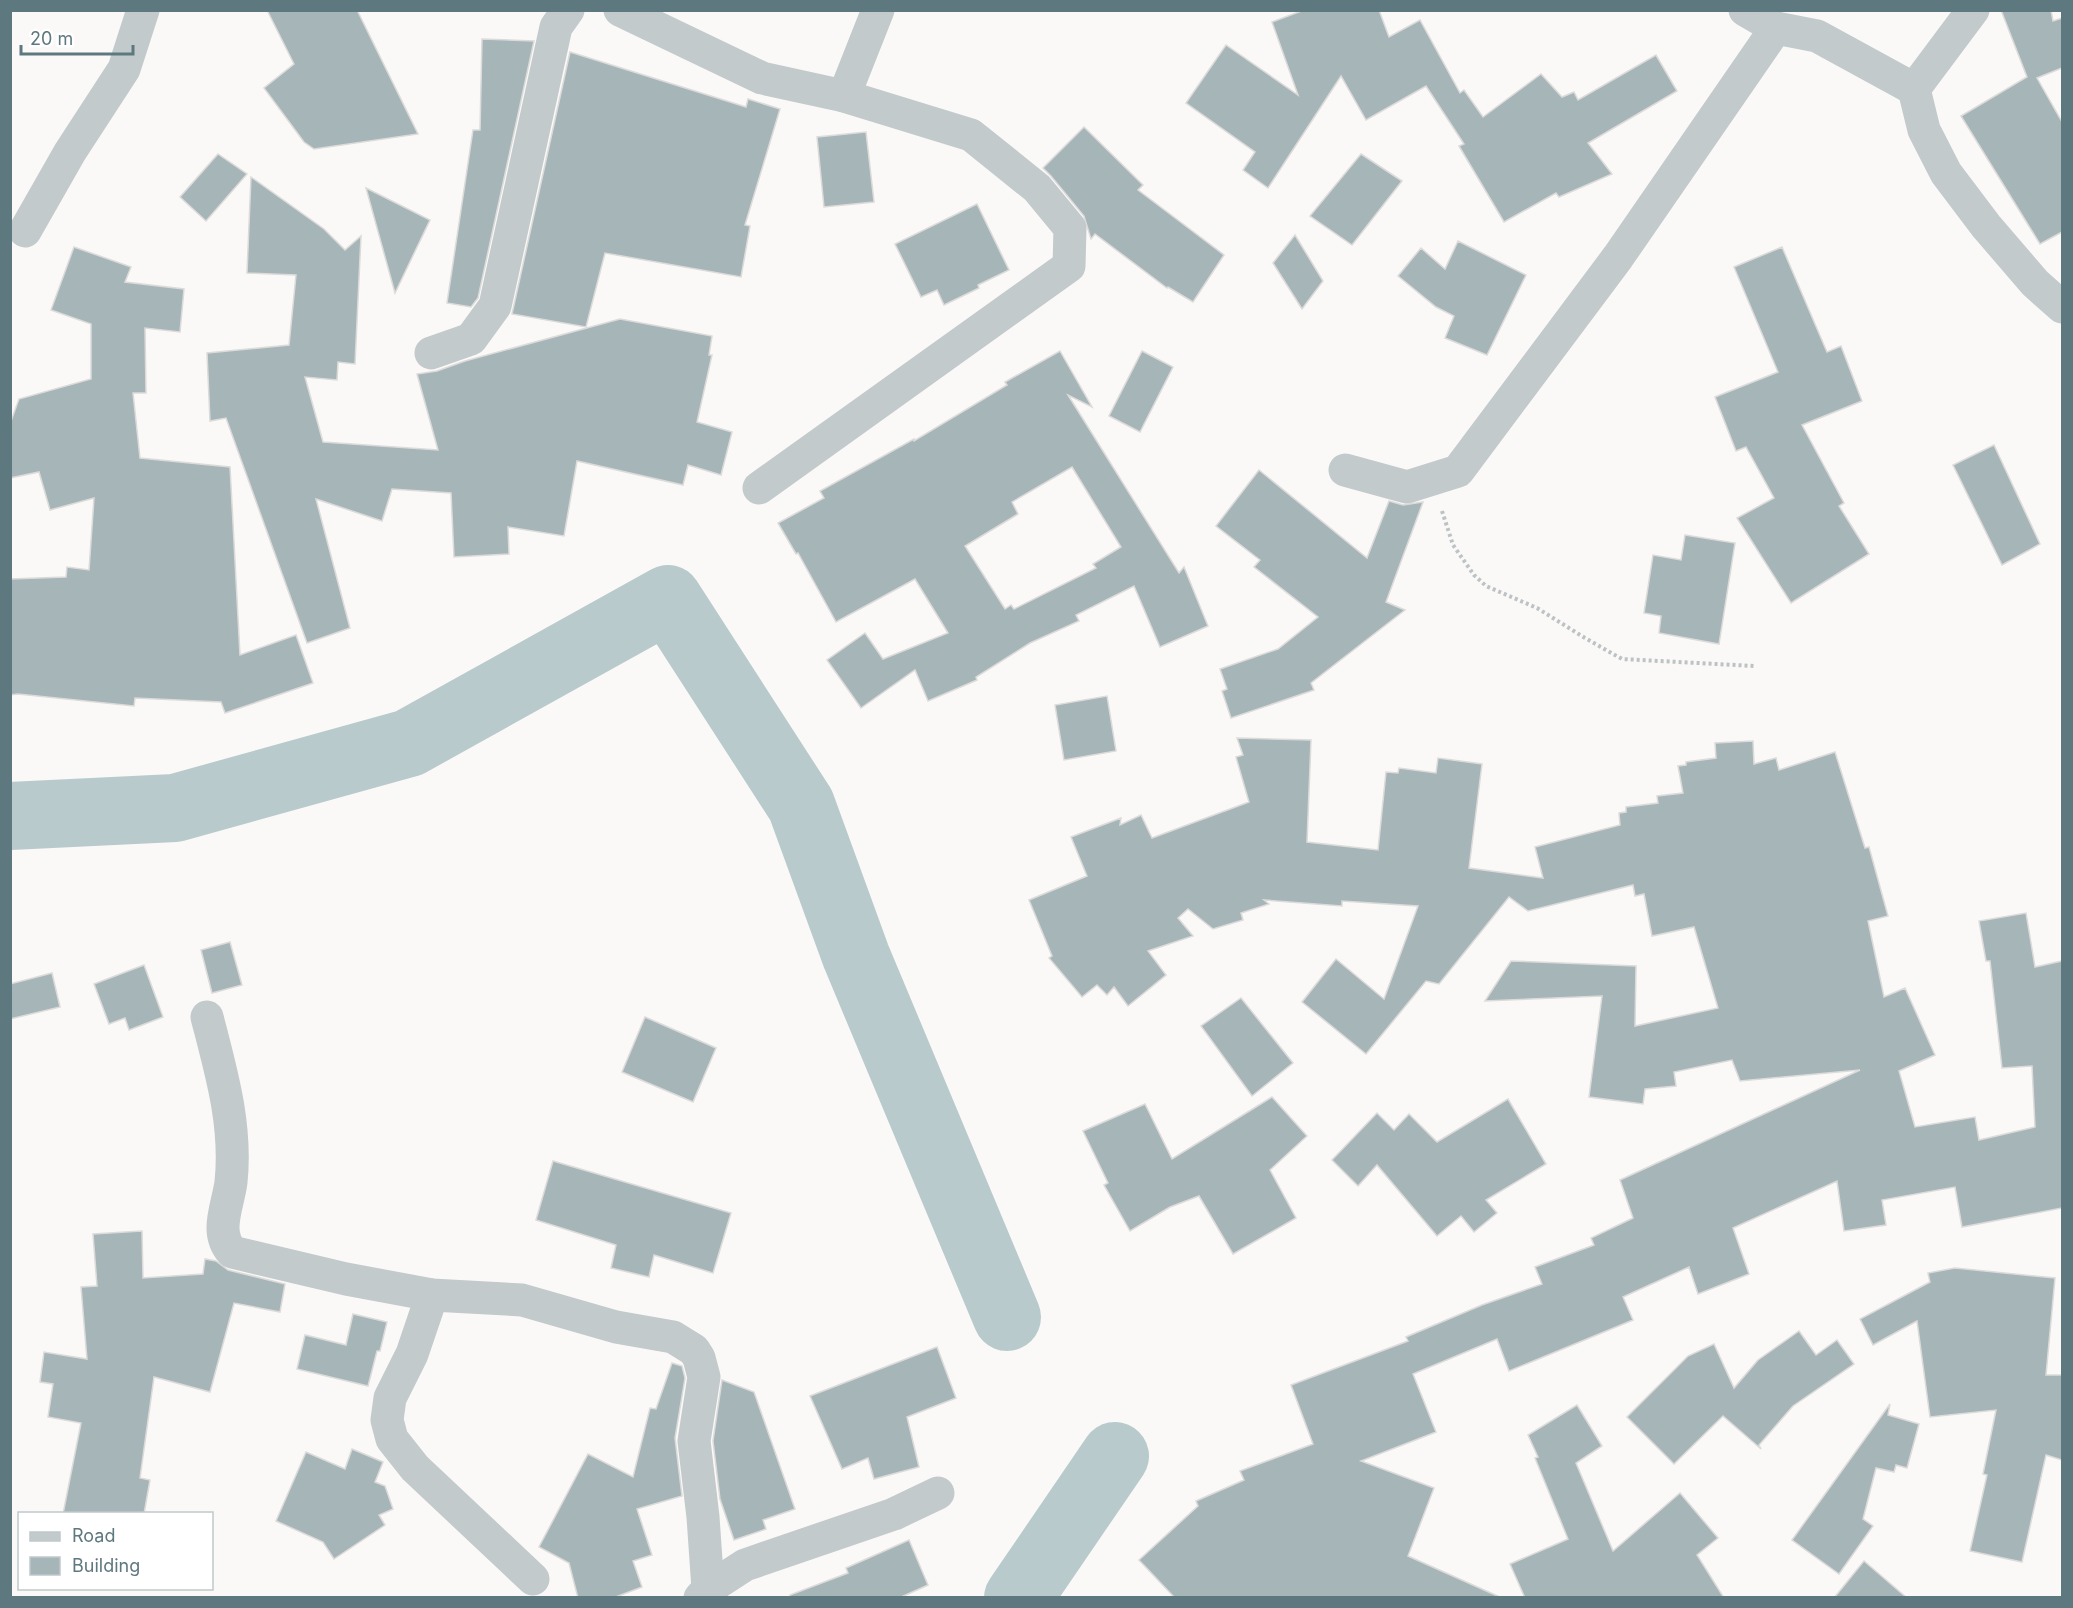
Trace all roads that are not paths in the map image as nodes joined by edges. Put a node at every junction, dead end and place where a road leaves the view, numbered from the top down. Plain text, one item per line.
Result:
1 (143, 10) edge
2 (568, 10) edge
3 (620, 10) edge
4 (878, 10) edge
5 (1745, 10) edge
6 (1973, 10) edge
7 (1776, 28) junction
8 (1914, 89) junction
9 (844, 96) junction
10 (25, 231) dead end
11 (2062, 307) edge
12 (431, 353) dead end
13 (1345, 470) dead end
14 (759, 488) dead end
15 (207, 1017) dead end
16 (432, 1295) junction
17 (938, 1493) dead end
18 (533, 1579) dead end
19 (704, 1593) edge

1 - 10 street
2 - 12 street
3 - 9 street
4 - 9 street
5 - 7 street
6 - 8 street
7 - 8 street
7 - 13 street
8 - 11 street
9 - 14 street
15 - 16 street
16 - 18 street
16 - 19 street
17 - 19 street

